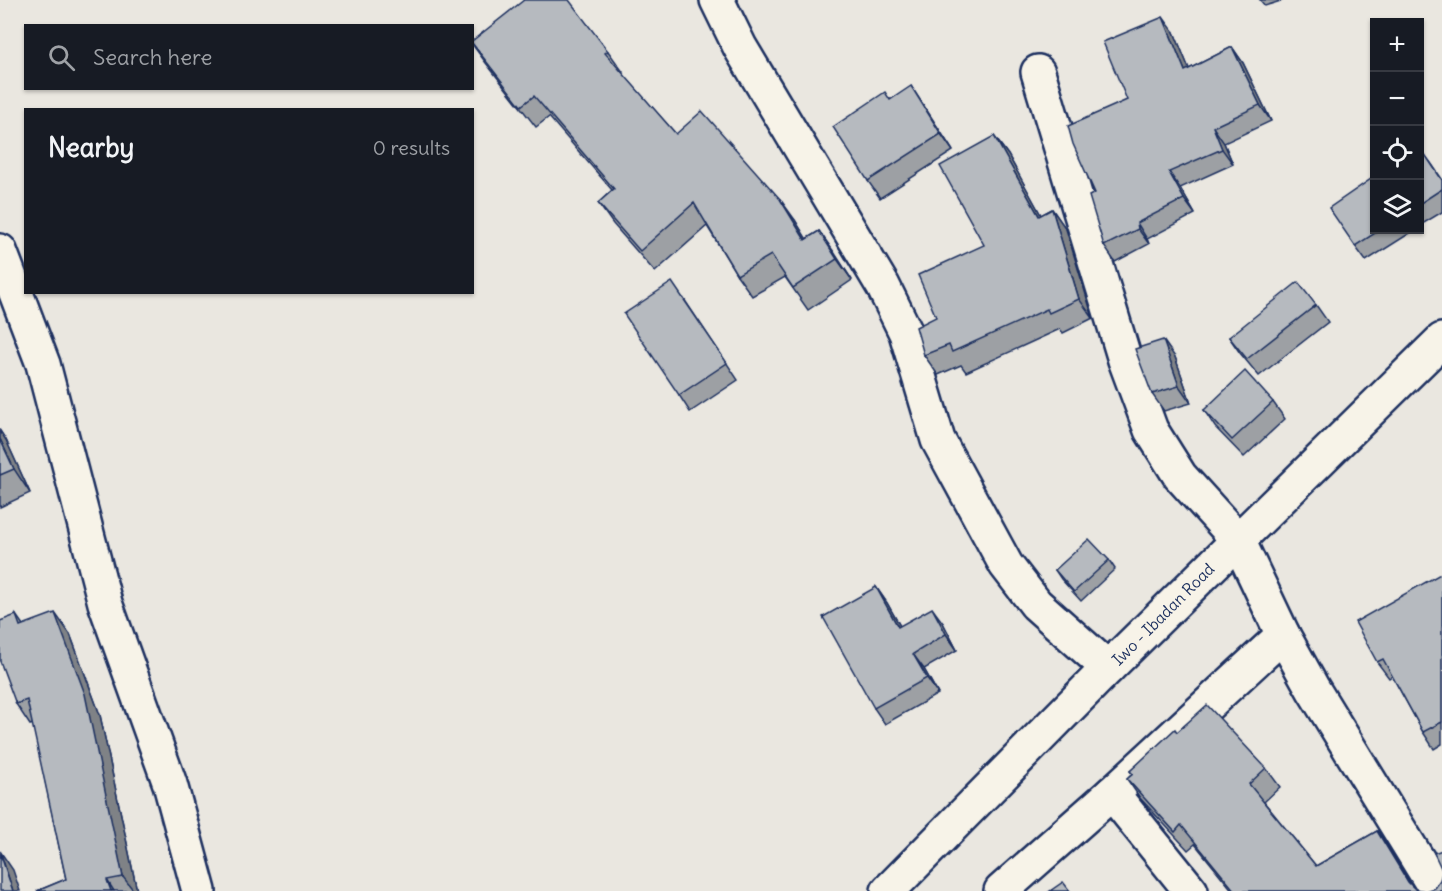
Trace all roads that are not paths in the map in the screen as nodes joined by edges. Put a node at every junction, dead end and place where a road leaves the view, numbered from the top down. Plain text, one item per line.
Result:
1 (717, 0) edge
2 (1038, 72) dead end
3 (0, 251) edge
4 (1442, 340) edge
5 (1238, 540) junction
6 (1283, 635) junction
7 (1108, 668) junction
8 (1112, 793) junction
9 (199, 891) edge
10 (888, 891) edge
11 (1001, 891) edge
12 (1191, 891) edge
13 (1437, 891) edge

1 - 7 street
2 - 5 street
3 - 9 street
4 - 5 street, Iwo - Ibadan Road
5 - 6 street
5 - 7 street, Iwo - Ibadan Road
6 - 8 street
6 - 13 street
7 - 10 street, Iwo - Ibadan Road
8 - 11 street
8 - 12 street

